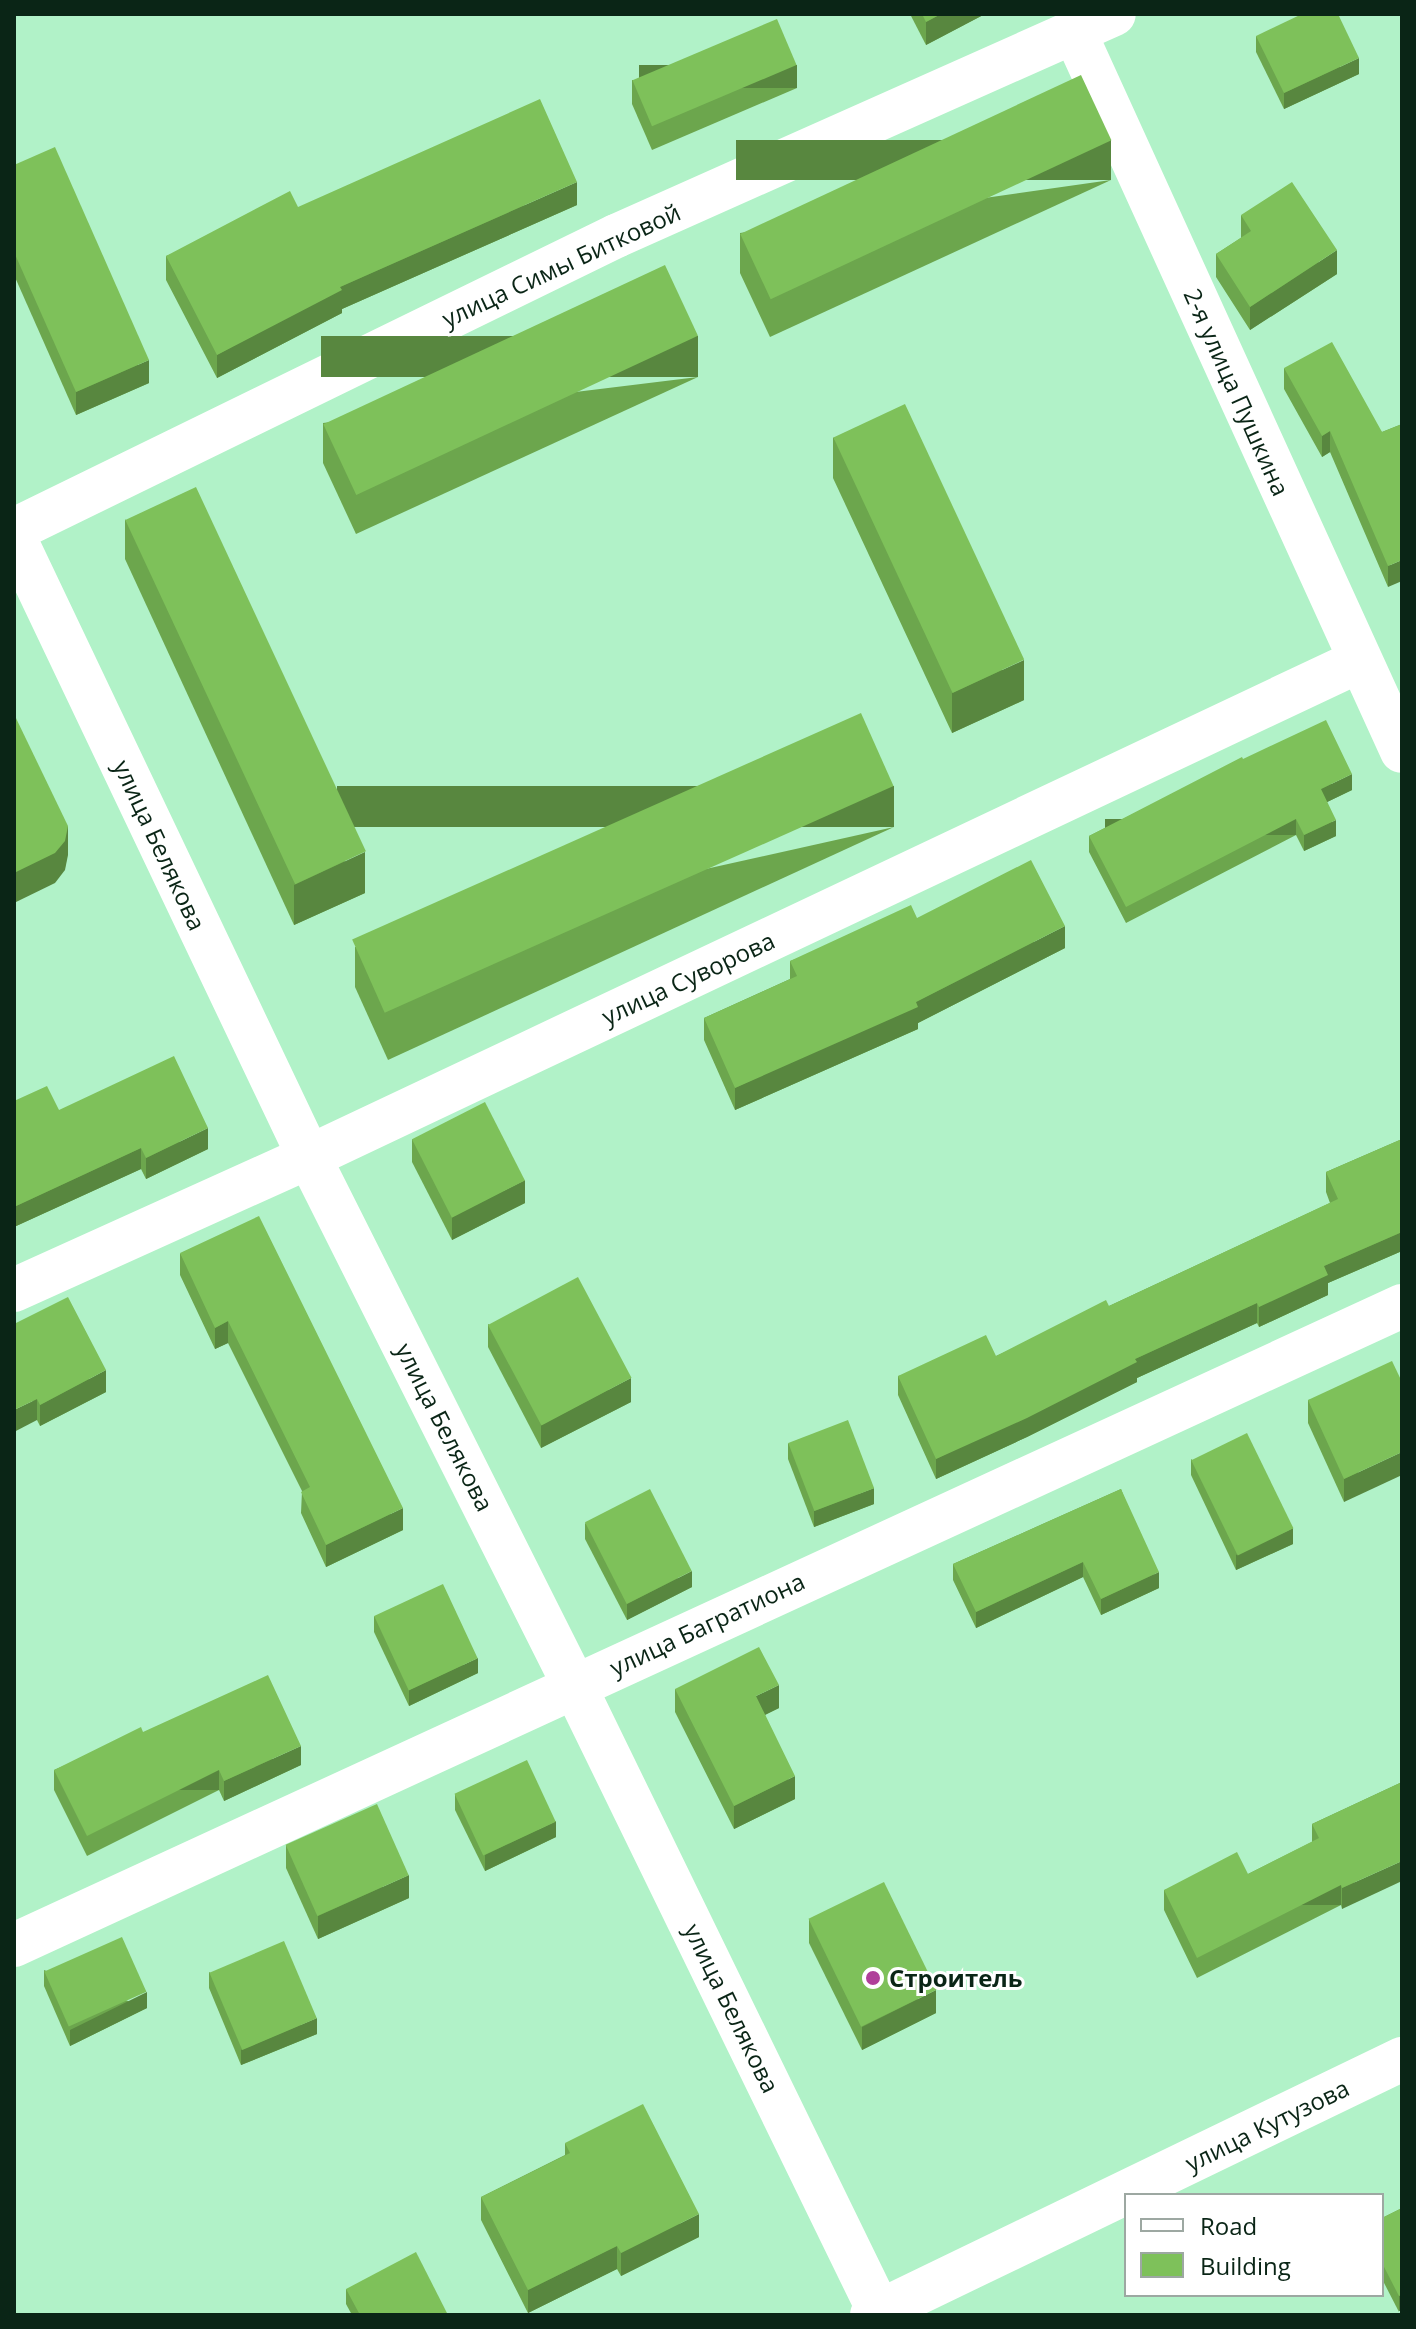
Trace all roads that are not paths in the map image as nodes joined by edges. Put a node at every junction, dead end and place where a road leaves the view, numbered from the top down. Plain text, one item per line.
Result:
1 (1114, 14) edge
2 (1074, 31) junction
3 (14, 530) edge
4 (14, 537) edge
5 (1359, 661) junction
6 (1402, 751) edge
7 (309, 1157) junction
8 (14, 1290) edge
9 (1402, 1306) edge
10 (574, 1685) junction
11 (14, 1945) edge
12 (1402, 2059) edge
13 (1126, 2193) edge
14 (1124, 2194) edge
15 (877, 2314) edge

1 - 2 street, улица Симы Битковой
2 - 3 street, улица Симы Битковой
2 - 5 street, 2-я улица Пушкина
4 - 7 street, улица Белякова
5 - 6 street, 2-я улица Пушкина
5 - 7 street, улица Суворова
7 - 8 street, улица Суворова
7 - 10 street, улица Белякова
9 - 10 street, улица Багратиона
10 - 11 street, улица Багратиона
10 - 15 street, улица Белякова
12 - 13 street, улица Кутузова
14 - 15 street, улица Кутузова

